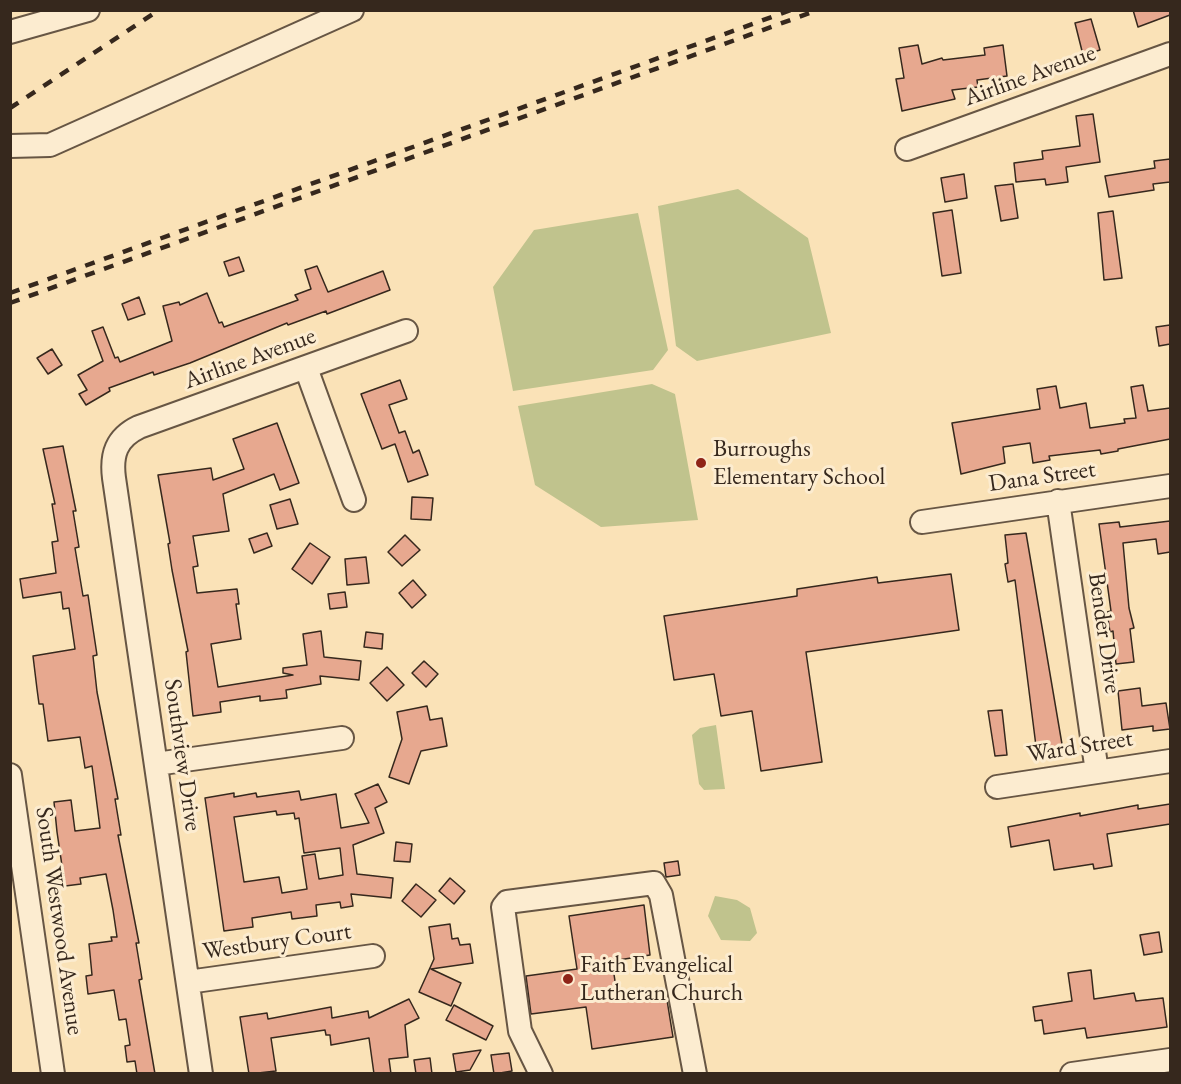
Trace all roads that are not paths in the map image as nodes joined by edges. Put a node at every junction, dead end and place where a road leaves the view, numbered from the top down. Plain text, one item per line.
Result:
1 (88, 10) edge
2 (352, 10) edge
3 (10, 32) edge
4 (1170, 54) edge
5 (10, 146) edge
6 (907, 149) dead end
7 (406, 331) dead end
8 (306, 368) junction
9 (117, 445) joint
10 (1170, 486) edge
11 (354, 500) dead end
12 (1058, 501) junction
13 (922, 522) dead end
14 (342, 738) dead end
15 (1170, 761) edge
16 (156, 764) junction
17 (1097, 772) junction
18 (10, 775) edge
19 (997, 787) dead end
20 (373, 956) dead end
21 (188, 982) junction
22 (1170, 1060) edge
23 (1134, 1069) edge
24 (53, 1074) edge
25 (201, 1074) edge
26 (541, 1074) edge
27 (695, 1074) edge
28 (1072, 1074) edge

1 - 3 street
2 - 5 street
4 - 6 street, Airline Avenue
7 - 8 street, Airline Avenue
8 - 9 street, Airline Avenue
8 - 11 street
9 - 16 street, Southview Drive
10 - 12 street, Dana Street
12 - 13 street, Dana Street
12 - 17 street, Bender Drive
14 - 16 street
15 - 17 street, Ward Street
16 - 21 street, Southview Drive
17 - 19 street, Ward Street
18 - 24 street, South Westwood Avenue
20 - 21 street, Westbury Court
21 - 25 street, Southview Drive
22 - 23 street
23 - 28 street
26 - 27 street

